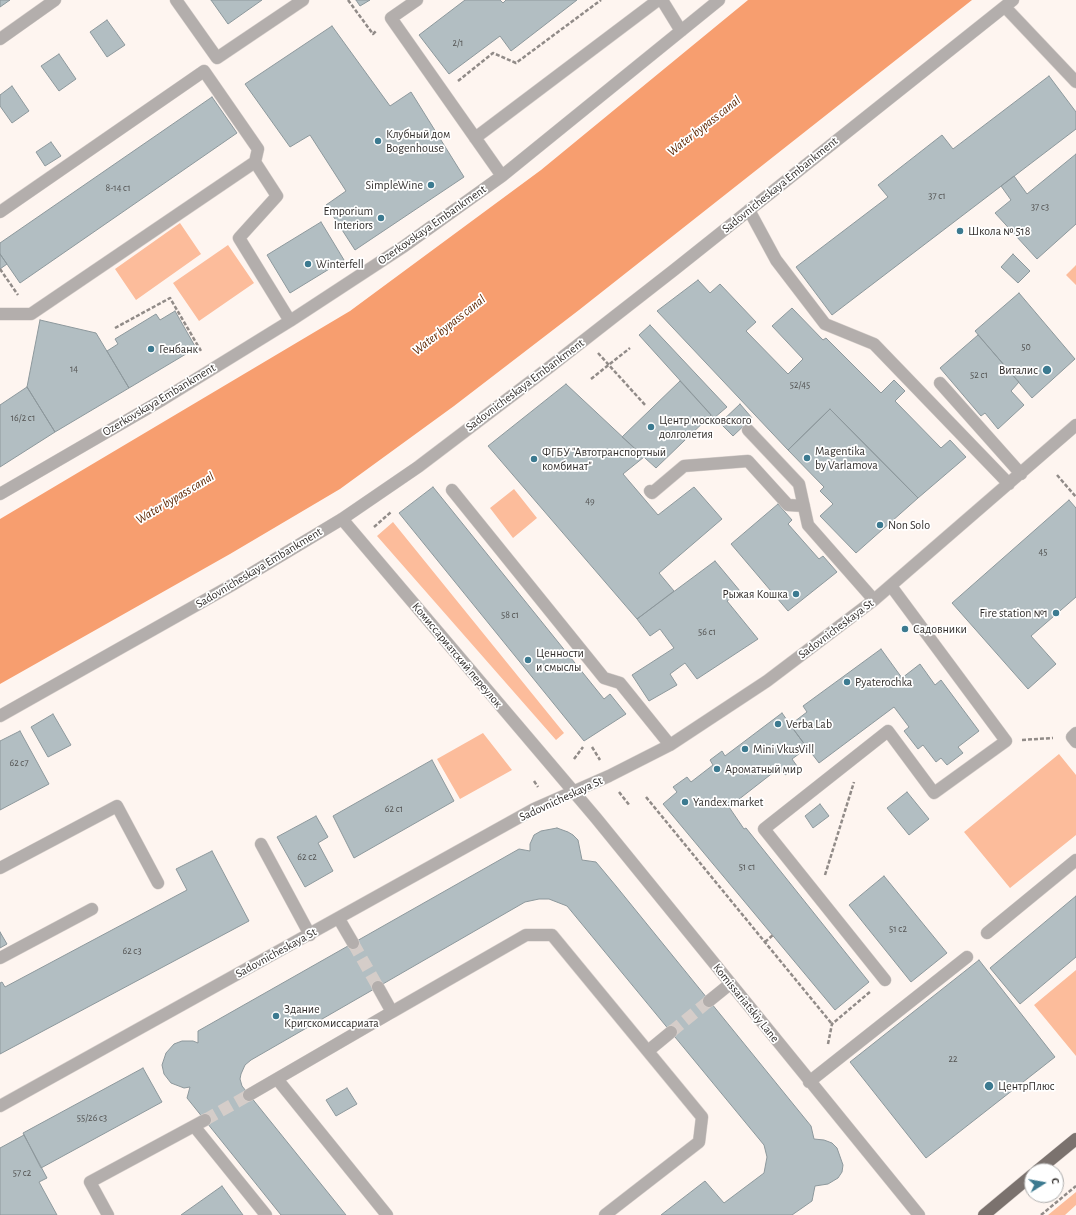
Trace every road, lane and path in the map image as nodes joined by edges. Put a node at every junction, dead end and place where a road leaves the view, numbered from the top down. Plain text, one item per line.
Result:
1 (55, 0) edge
2 (176, 0) edge
3 (303, 0) edge
4 (348, 0) edge
5 (417, 0) edge
6 (601, 0) edge
7 (658, 0) edge
8 (662, 0) edge
9 (719, 0) edge
10 (1009, 3) edge
11 (391, 18) junction
12 (681, 31) junction
13 (0, 39) edge
14 (1076, 82) edge
15 (443, 92) junction
16 (475, 138) junction
17 (255, 162) junction
18 (502, 176) junction
19 (749, 210) junction
20 (0, 212) edge
21 (0, 269) edge
22 (0, 314) edge
23 (31, 314) junction
24 (290, 321) junction
25 (115, 328) dead end
26 (630, 348) dead end
27 (201, 351) dead end
28 (598, 354) dead end
29 (609, 365) junction
30 (591, 379) dead end
31 (940, 383) dead end
32 (646, 406) dead end
33 (1076, 425) edge
34 (748, 430) dead end
35 (1021, 474) junction
36 (1057, 475) dead end
37 (1009, 484) junction
38 (452, 490) dead end
39 (650, 491) dead end
40 (0, 494) edge
41 (1076, 497) edge
42 (804, 506) junction
43 (391, 512) dead end
44 (342, 519) junction
45 (374, 527) dead end
46 (891, 586) junction
47 (874, 600) junction
48 (0, 716) edge
49 (1075, 737) edge
50 (1006, 741) junction
51 (670, 745) junction
52 (583, 747) dead end
53 (592, 747) dead end
54 (574, 759) dead end
55 (602, 764) dead end
56 (856, 779) dead end
57 (573, 791) junction
58 (619, 791) dead end
59 (646, 797) dead end
60 (630, 806) dead end
61 (261, 844) dead end
62 (1076, 860) edge
63 (0, 868) edge
64 (158, 883) dead end
65 (818, 897) junction
66 (92, 909) dead end
67 (339, 919) junction
68 (987, 933) dead end
69 (310, 935) junction
70 (773, 935) dead end
71 (765, 942) junction
72 (353, 943) tunnel mouth
73 (967, 957) dead end
74 (0, 958) edge
75 (885, 980) joint
76 (730, 984) junction
77 (378, 987) tunnel mouth
78 (709, 1001) tunnel mouth
79 (392, 1012) junction
80 (671, 1032) tunnel mouth
81 (648, 1051) junction
82 (277, 1079) junction
83 (809, 1082) junction
84 (249, 1095) tunnel mouth
85 (0, 1106) edge
86 (1076, 1139) edge
87 (1047, 1163) edge
88 (1024, 1182) edge
89 (1076, 1186) edge
90 (108, 1215) edge
91 (266, 1215) edge
92 (386, 1215) edge
93 (605, 1215) edge
94 (919, 1215) edge
95 (984, 1215) edge
96 (1040, 1215) edge

1 - 13 street
2 - 3 street
4 - 11 path
5 - 11 street
6 - 15 path
7 - 16 street
8 - 12 street
9 - 12 street, Ozerkovskaya Embankment
10 - 14 street
10 - 19 street, Sadovnicheskaya Embankment
11 - 15 street
12 - 18 street, Ozerkovskaya Embankment
15 - 16 street
16 - 18 street
17 - 20 street
17 - 23 street
17 - 24 street
18 - 24 street, Ozerkovskaya Embankment
19 - 37 street
19 - 44 street, Sadovnicheskaya Embankment
21 - 23 path
22 - 23 street
24 - 40 street, Ozerkovskaya Embankment
25 - 27 path
26 - 29 path
28 - 29 path
29 - 30 path
29 - 32 path
31 - 35 street
33 - 35 street, Sadovnicheskaya St
34 - 42 street
35 - 37 street, Sadovnicheskaya St
36 - 41 path
37 - 46 street, Sadovnicheskaya St
38 - 51 street
39 - 42 street
42 - 47 street
43 - 45 path
44 - 48 street, Sadovnicheskaya Embankment
44 - 57 street, Комиссариатский переулок
46 - 47 street, Sadovnicheskaya St
46 - 50 street
47 - 51 street, Sadovnicheskaya St
49 - 50 path
50 - 65 street
51 - 57 street, Sadovnicheskaya St
52 - 54 path
53 - 55 path
56 - 65 path
57 - 67 street, Sadovnicheskaya St
57 - 76 street, Komissariatskiy Lane
58 - 60 path
59 - 71 path
61 - 69 street
62 - 68 street
63 - 64 street
65 - 75 street
66 - 74 street
67 - 69 street, Sadovnicheskaya St
67 - 72 street
69 - 85 street, Sadovnicheskaya St
70 - 71 path
71 - 75 path
73 - 83 street
76 - 78 street
76 - 83 street, Komissariatskiy Lane
77 - 79 street
79 - 81 street
79 - 82 street
80 - 81 street
81 - 93 street
82 - 84 street
82 - 92 street
83 - 94 street, Komissariatskiy Lane
86 - 87 main road
88 - 95 main road
89 - 96 path
90 - 91 street

